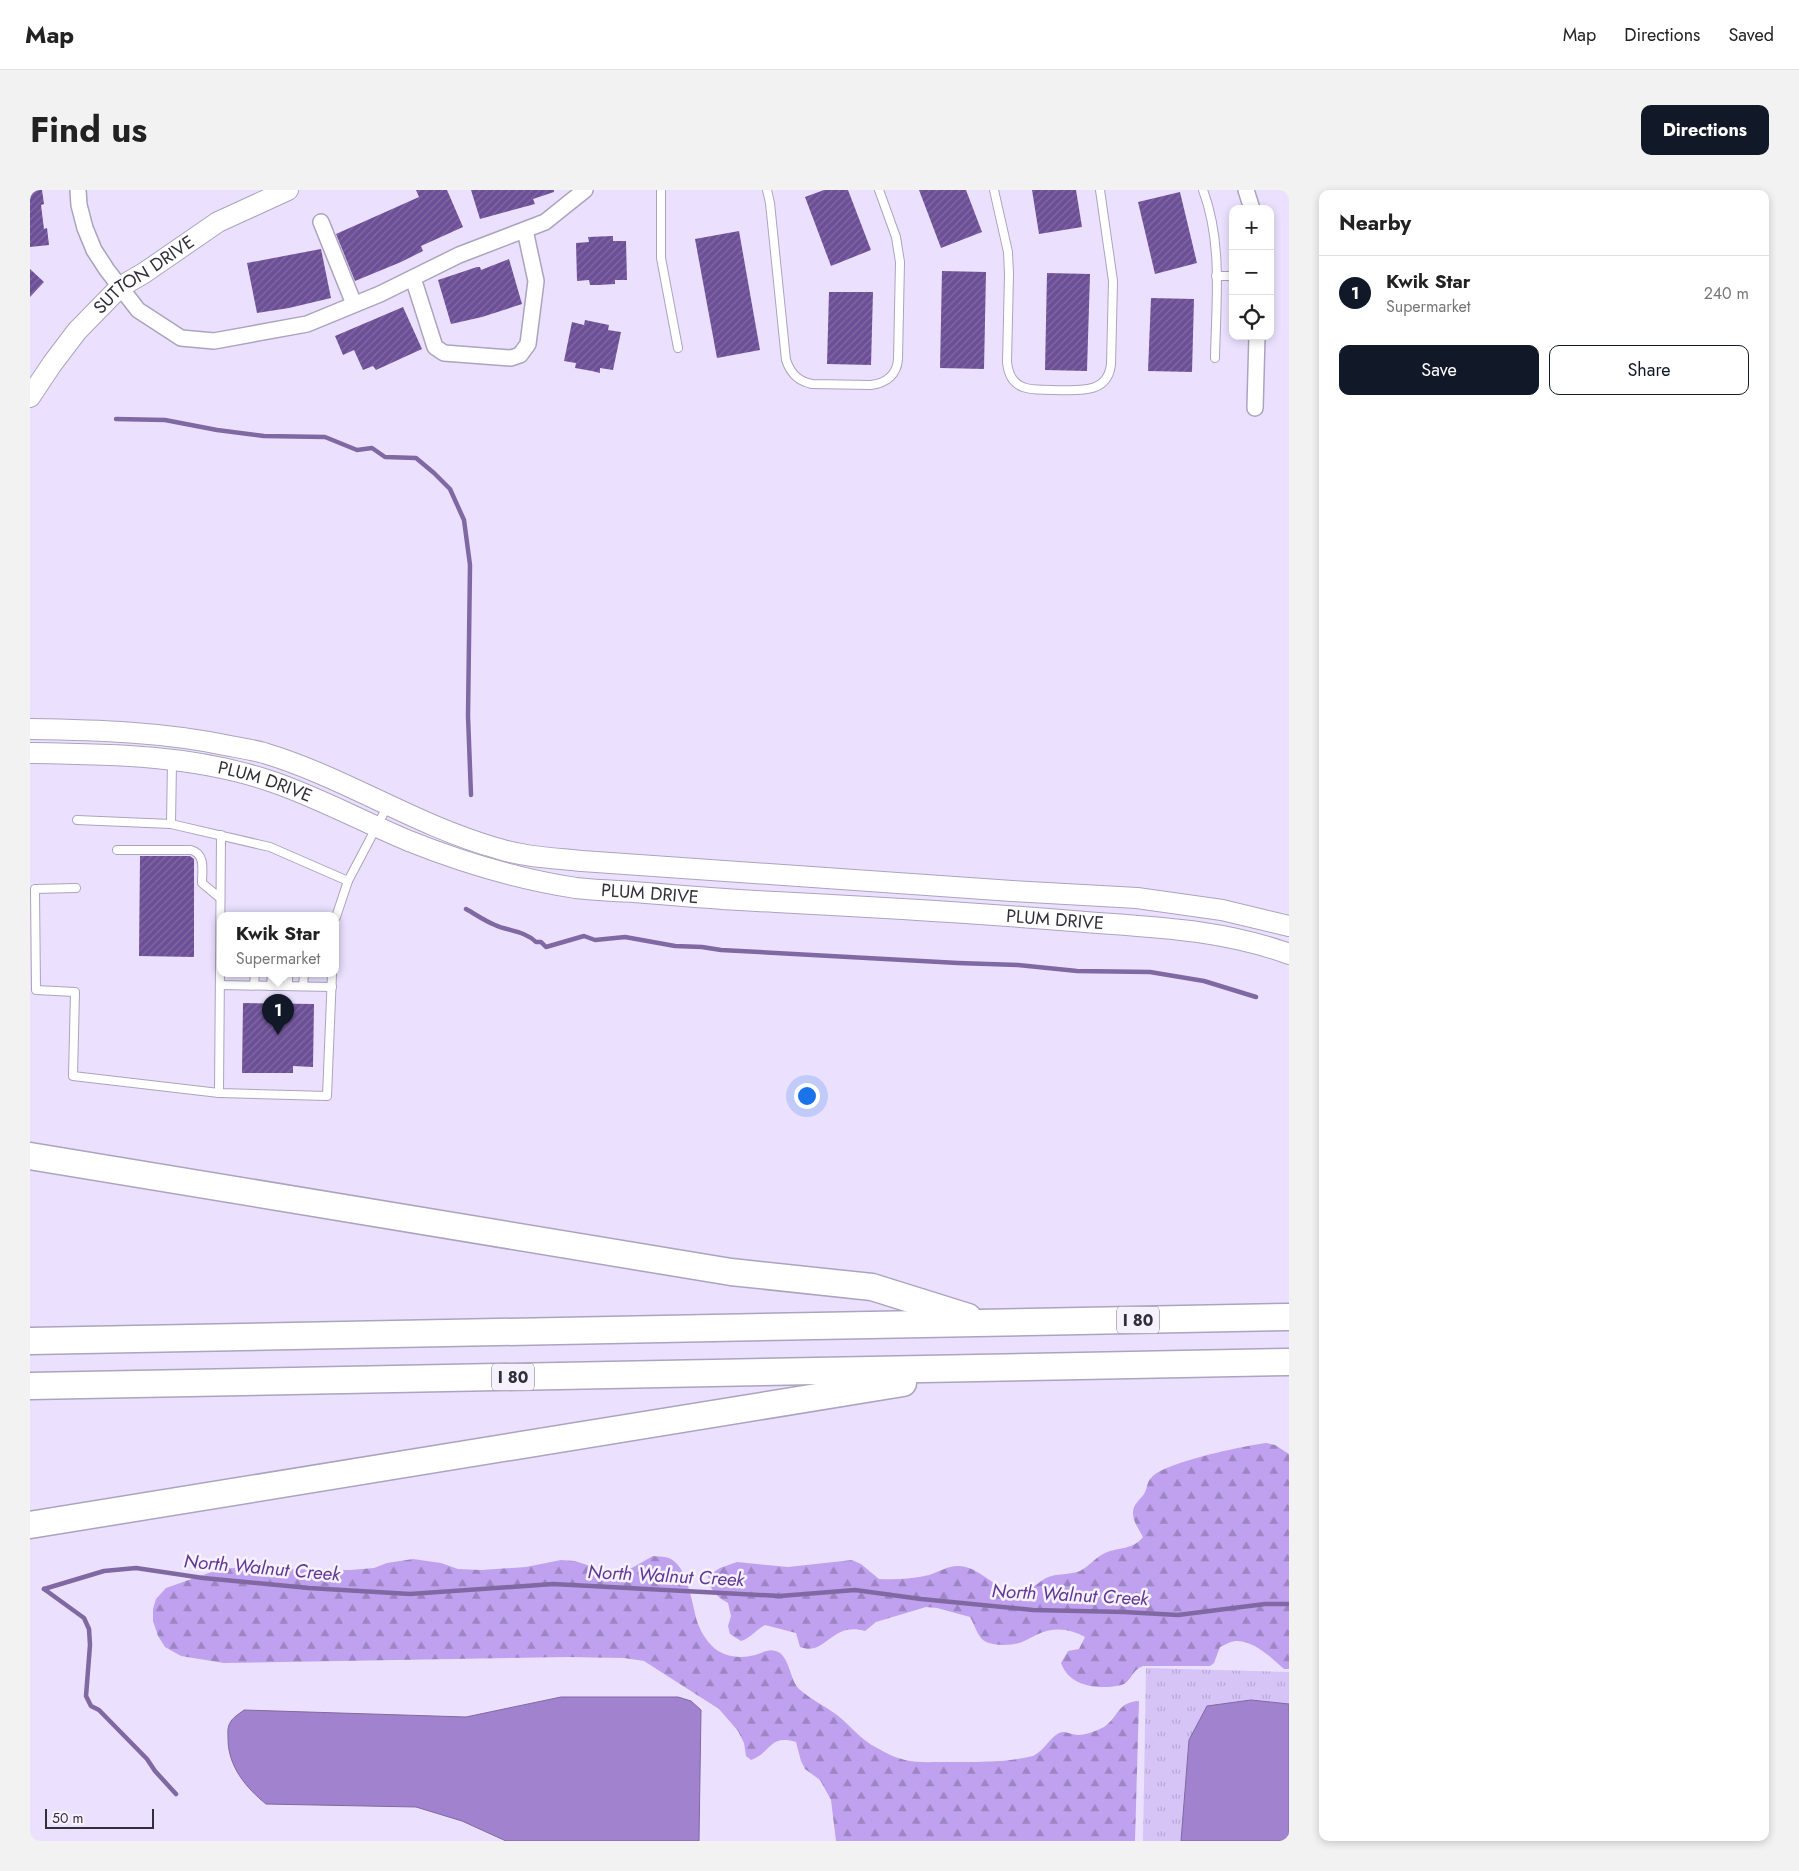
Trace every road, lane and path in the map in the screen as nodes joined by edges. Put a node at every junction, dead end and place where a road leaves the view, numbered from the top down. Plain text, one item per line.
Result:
1 (78, 190) edge
2 (288, 190) edge
3 (585, 190) edge
4 (661, 190) edge
5 (767, 190) edge
6 (879, 190) edge
7 (994, 190) edge
8 (1100, 190) edge
9 (1203, 190) edge
10 (1246, 190) edge
11 (1251, 205) edge
12 (321, 222) dead end
13 (525, 230) junction
14 (1216, 276) junction
15 (1229, 276) edge
16 (413, 278) junction
17 (120, 287) junction
18 (354, 304) junction
19 (1257, 340) edge
20 (678, 348) dead end
21 (1215, 358) dead end
22 (30, 397) edge
23 (1256, 408) dead end
24 (30, 729) edge
25 (30, 753) edge
26 (172, 760) junction
27 (388, 804) junction
28 (77, 820) dead end
29 (171, 824) junction
30 (377, 826) junction
31 (221, 835) junction
32 (118, 850) dead end
33 (348, 881) junction
34 (76, 888) dead end
35 (220, 898) junction
36 (976, 901) junction
37 (220, 912) edge
38 (338, 912) edge
39 (1289, 926) edge
40 (1289, 954) edge
41 (220, 977) edge
42 (254, 977) edge
43 (272, 977) edge
44 (288, 977) edge
45 (304, 977) edge
46 (332, 977) edge
47 (220, 985) junction
48 (254, 985) junction
49 (272, 986) junction
50 (288, 986) junction
51 (304, 986) junction
52 (332, 987) junction
53 (219, 1093) junction
54 (30, 1156) edge
55 (1289, 1317) edge
56 (987, 1323) junction
57 (30, 1341) edge
58 (1289, 1362) edge
59 (996, 1368) junction
60 (30, 1386) edge
61 (30, 1524) edge

1 - 17 street
2 - 17 street, SUTTON DRIVE
3 - 13 street
4 - 20 lane
5 - 6 lane
7 - 8 lane
9 - 14 lane
10 - 11 street
12 - 18 street
13 - 16 street
13 - 16 street
14 - 15 lane
14 - 21 lane
16 - 18 street
17 - 18 street
17 - 22 street, SUTTON DRIVE
19 - 23 street
24 - 27 street, PLUM DRIVE
25 - 26 street, PLUM DRIVE
26 - 29 lane
26 - 30 street, PLUM DRIVE
27 - 30 lane
27 - 36 street, PLUM DRIVE
28 - 29 lane
29 - 31 lane
30 - 33 lane
30 - 36 street, PLUM DRIVE
31 - 33 lane
31 - 35 lane
32 - 35 lane
33 - 38 lane
34 - 53 lane
35 - 37 lane
36 - 39 street, PLUM DRIVE
36 - 40 street, PLUM DRIVE
41 - 47 lane
42 - 48 lane
43 - 49 lane
44 - 50 lane
45 - 51 lane
46 - 52 lane
47 - 48 lane
47 - 53 lane
48 - 49 lane
49 - 50 lane
50 - 51 lane
51 - 52 lane
52 - 53 lane
54 - 56 highway
55 - 56 highway, I 80
56 - 57 highway, I 80
58 - 59 highway, I 80
59 - 60 highway, I 80
59 - 61 highway

